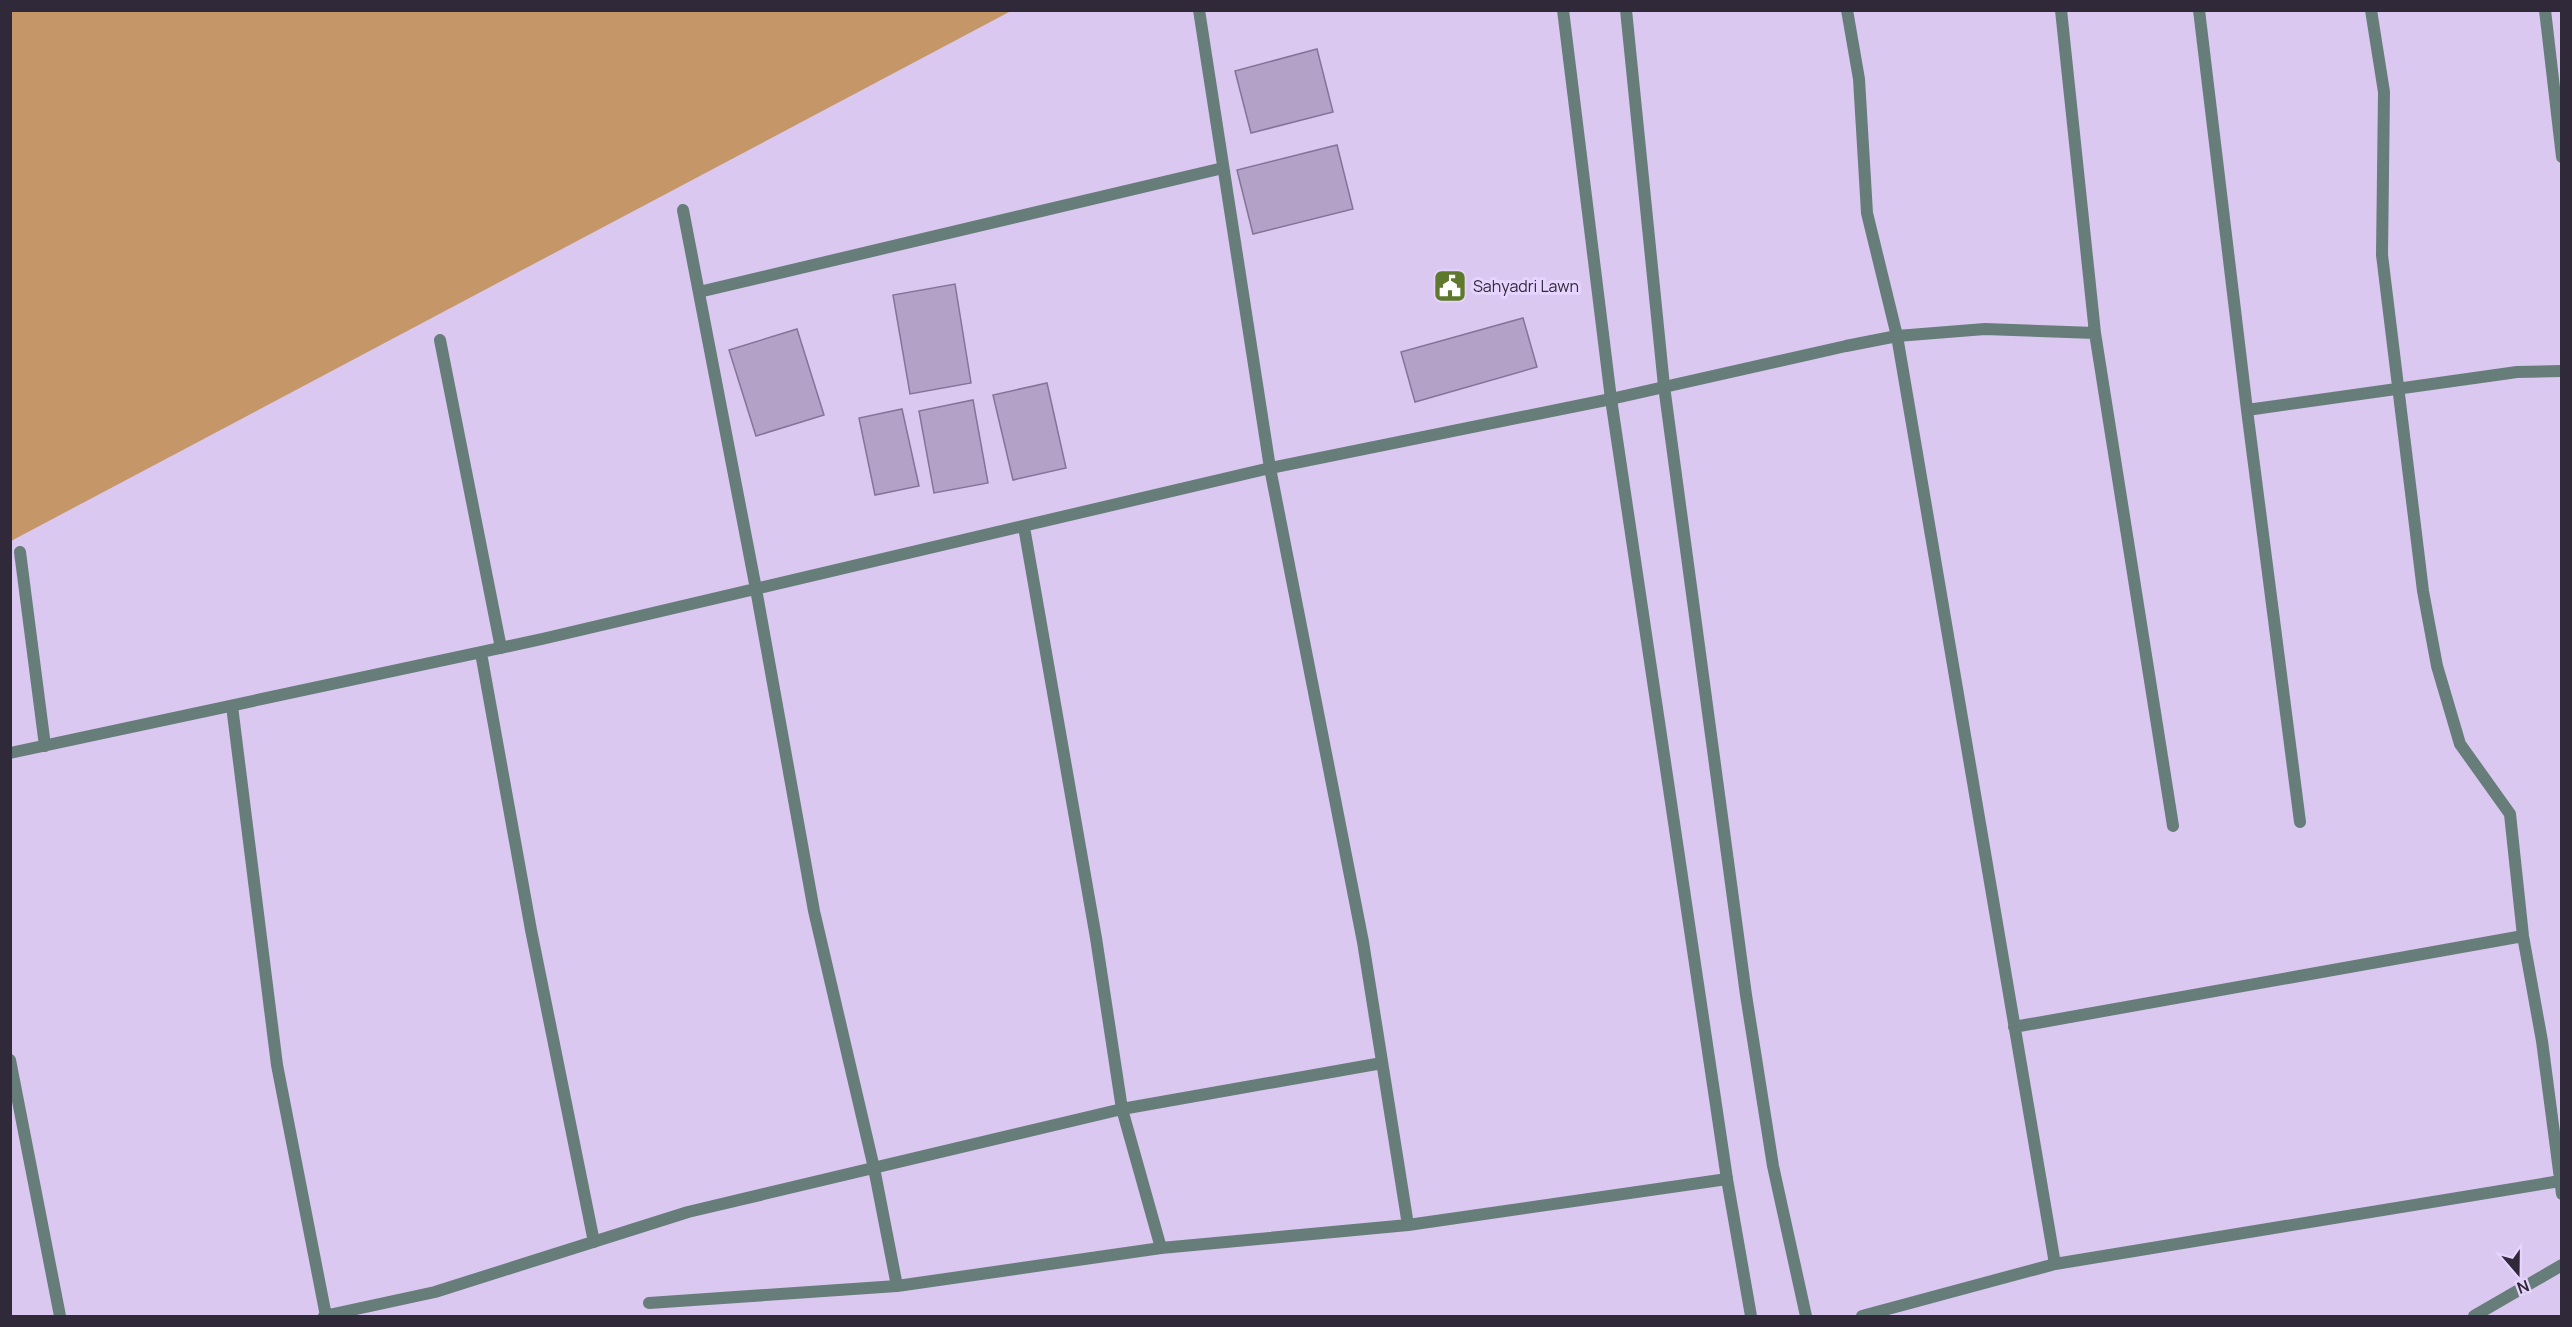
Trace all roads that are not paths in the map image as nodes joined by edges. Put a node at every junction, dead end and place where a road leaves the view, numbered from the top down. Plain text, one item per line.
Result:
1 (1199, 10) edge
2 (1563, 10) edge
3 (1626, 10) edge
4 (1847, 10) edge
5 (2061, 10) edge
6 (2199, 10) edge
7 (2371, 10) edge
8 (2545, 10) edge
9 (2562, 157) edge
10 (1223, 168) junction
11 (682, 210) dead end
12 (699, 292) junction
13 (2096, 333) junction
14 (1898, 336) junction
15 (440, 340) dead end
16 (2562, 371) edge
17 (1664, 386) junction
18 (2399, 387) junction
19 (1611, 399) junction
20 (2247, 410) junction
21 (1270, 468) junction
22 (1024, 527) junction
23 (20, 552) dead end
24 (756, 589) junction
25 (501, 648) junction
26 (481, 653) junction
27 (232, 706) junction
28 (45, 746) junction
29 (10, 753) edge
30 (2301, 822) dead end
31 (2173, 826) dead end
32 (2523, 936) junction
33 (2014, 1027) junction
34 (10, 1059) edge
35 (1383, 1063) junction
36 (1122, 1109) junction
37 (874, 1168) junction
38 (1727, 1179) junction
39 (2560, 1181) edge
40 (2562, 1194) edge
41 (1408, 1225) junction
42 (594, 1242) junction
43 (1161, 1248) junction
44 (2055, 1264) junction
45 (2562, 1266) edge
46 (897, 1286) junction
47 (649, 1303) dead end
48 (325, 1316) edge
49 (60, 1317) edge
50 (1751, 1317) edge
51 (1806, 1317) edge
52 (1862, 1317) edge
53 (2474, 1317) edge

1 - 10 street
2 - 19 street
3 - 17 street
4 - 14 street
5 - 13 street
6 - 20 street
7 - 18 street
8 - 9 street
10 - 12 street
10 - 21 street
11 - 12 street
12 - 24 street
13 - 14 street
13 - 31 street
14 - 17 street
14 - 33 street
15 - 25 street
16 - 18 street
17 - 19 street
17 - 51 street
18 - 20 street
18 - 32 street
19 - 21 street
19 - 38 street
20 - 30 street
21 - 22 street
21 - 35 street
22 - 24 street
22 - 36 street
23 - 28 street
24 - 25 street
24 - 37 street
25 - 26 street
26 - 27 street
26 - 42 street
27 - 28 street
27 - 48 street
28 - 29 street
32 - 33 street
32 - 39 street
33 - 44 street
34 - 49 street
35 - 36 street
35 - 41 street
36 - 37 street
36 - 43 street
37 - 42 street
37 - 46 street
38 - 41 street
38 - 50 street
39 - 40 street
39 - 44 street
41 - 43 street
42 - 48 street
43 - 46 street
44 - 52 street
45 - 53 street
46 - 47 street

